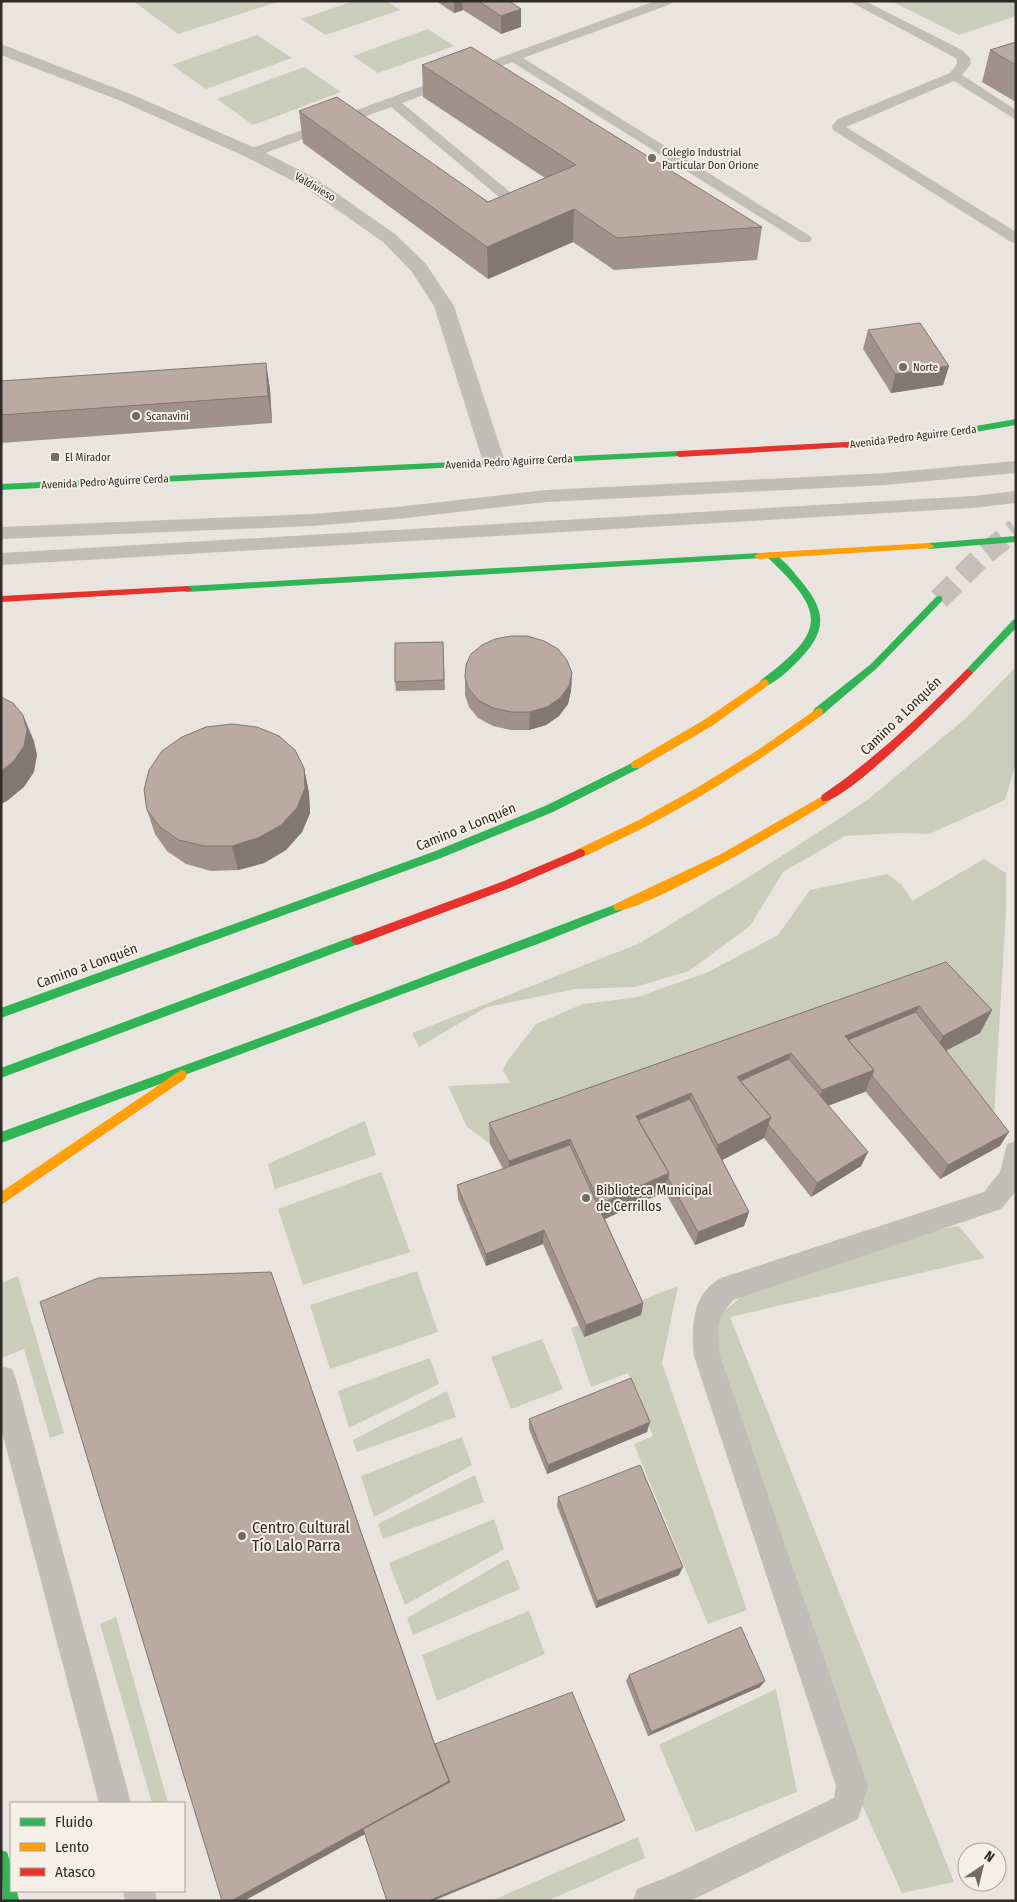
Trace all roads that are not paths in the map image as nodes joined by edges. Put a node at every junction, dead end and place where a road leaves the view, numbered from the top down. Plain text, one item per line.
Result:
1 (667, 1) edge
2 (855, 1) edge
3 (1, 50) edge
4 (512, 58) junction
5 (955, 76) junction
6 (392, 101) junction
7 (1016, 116) edge
8 (252, 153) junction
9 (527, 213) edge
10 (805, 239) dead end
11 (1016, 239) edge
12 (1016, 422) edge
13 (494, 462) junction
14 (1016, 467) edge
15 (1, 487) edge
16 (1016, 497) edge
17 (1, 533) edge
18 (1016, 539) edge
19 (770, 555) junction
20 (1, 559) edge
21 (939, 598) tunnel mouth
22 (1, 599) edge
23 (1016, 622) edge
24 (1, 1013) edge
25 (187, 1072) junction
26 (1, 1073) edge
27 (1, 1138) edge
28 (1016, 1152) edge
29 (1, 1199) edge
30 (2, 1379) edge
31 (115, 1802) edge
32 (1, 1858) edge
33 (11, 1901) edge
34 (649, 1901) edge

1 - 4 lane
2 - 5 lane
3 - 8 street, Valdivieso
4 - 6 lane
4 - 10 lane
5 - 7 lane
5 - 11 lane
6 - 8 lane
6 - 9 lane
8 - 13 street, Valdivieso
12 - 13 main road, Avenida Pedro Aguirre Cerda
13 - 15 main road, Avenida Pedro Aguirre Cerda
14 - 17 lane
16 - 20 lane
18 - 19 main road
19 - 22 main road
19 - 24 main road, Camino a Lonquén
21 - 26 main road
23 - 25 main road, Camino a Lonquén
25 - 27 main road, Camino a Lonquén
25 - 29 main road, Camino a Lonquén
28 - 34 lane
30 - 31 lane
32 - 33 main road

